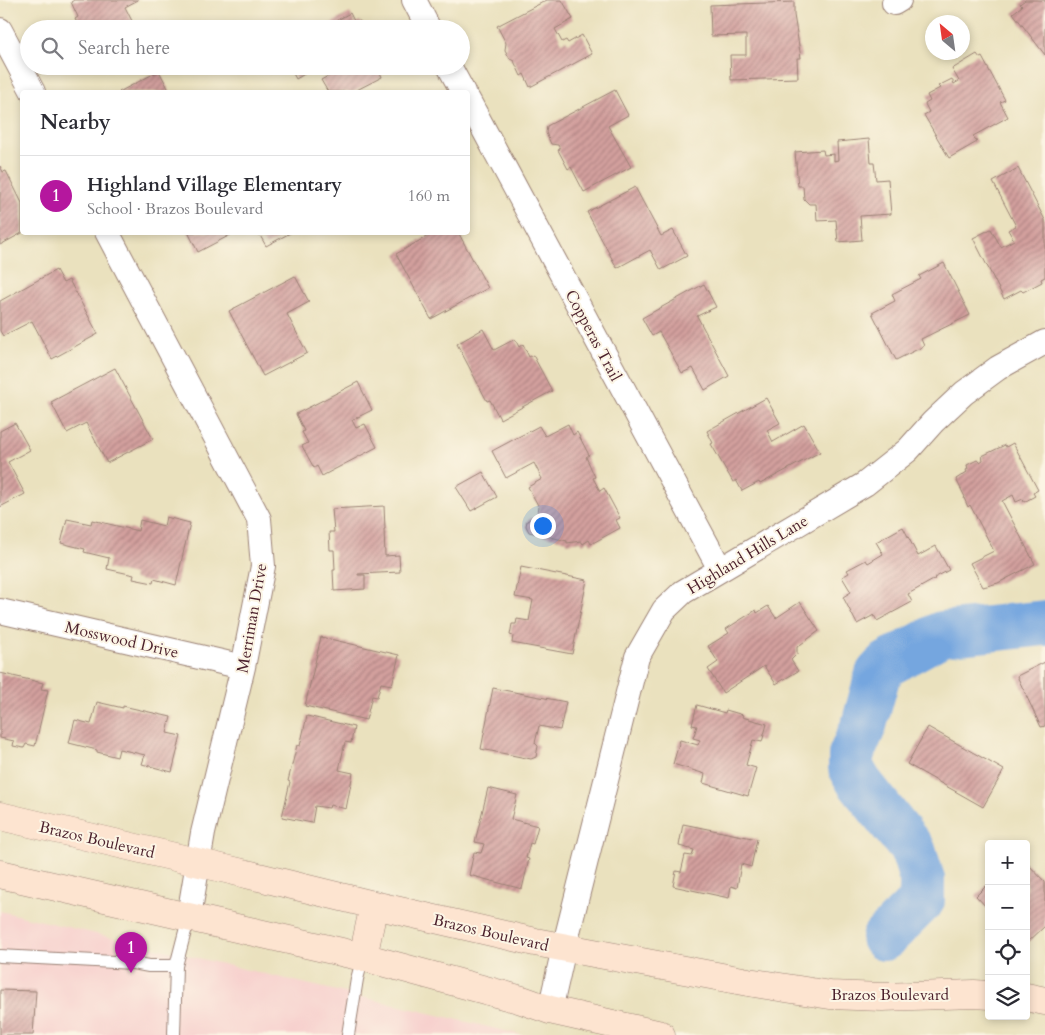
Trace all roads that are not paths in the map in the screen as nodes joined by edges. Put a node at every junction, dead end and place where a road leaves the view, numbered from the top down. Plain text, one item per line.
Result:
1 (414, 0) edge
2 (424, 20) edge
3 (0, 30) edge
4 (20, 68) edge
5 (24, 75) edge
6 (454, 75) edge
7 (32, 90) edge
8 (462, 90) edge
9 (470, 104) edge
10 (109, 235) edge
11 (1045, 342) edge
12 (720, 569) junction
13 (0, 611) edge
14 (243, 667) junction
15 (0, 816) edge
16 (197, 862) junction
17 (0, 874) edge
18 (374, 906) junction
19 (188, 916) junction
20 (564, 948) junction
21 (0, 956) edge
22 (363, 957) junction
23 (176, 966) junction
24 (985, 995) edge
25 (1030, 999) edge
26 (1045, 1001) edge
27 (550, 1010) junction
28 (174, 1035) edge
29 (348, 1035) edge
30 (661, 1035) edge

1 - 2 street
3 - 4 street
5 - 7 street
6 - 8 street
9 - 12 street, Copperas Trail
10 - 14 street, Merriman Drive
11 - 12 street, Highland Hills Lane
12 - 20 street, Highland Hills Lane
13 - 14 street, Mosswood Drive
14 - 16 street, Merriman Drive
15 - 16 main road, Brazos Boulevard
16 - 18 main road, Brazos Boulevard
16 - 19 street, Merriman Drive
17 - 19 main road
18 - 20 main road, Brazos Boulevard
18 - 22 main road
19 - 22 main road
19 - 23 lane
20 - 24 main road, Brazos Boulevard
20 - 27 street, Highland Hills Lane
21 - 23 lane
22 - 27 main road
22 - 29 lane
23 - 28 lane
25 - 26 main road
27 - 30 main road

